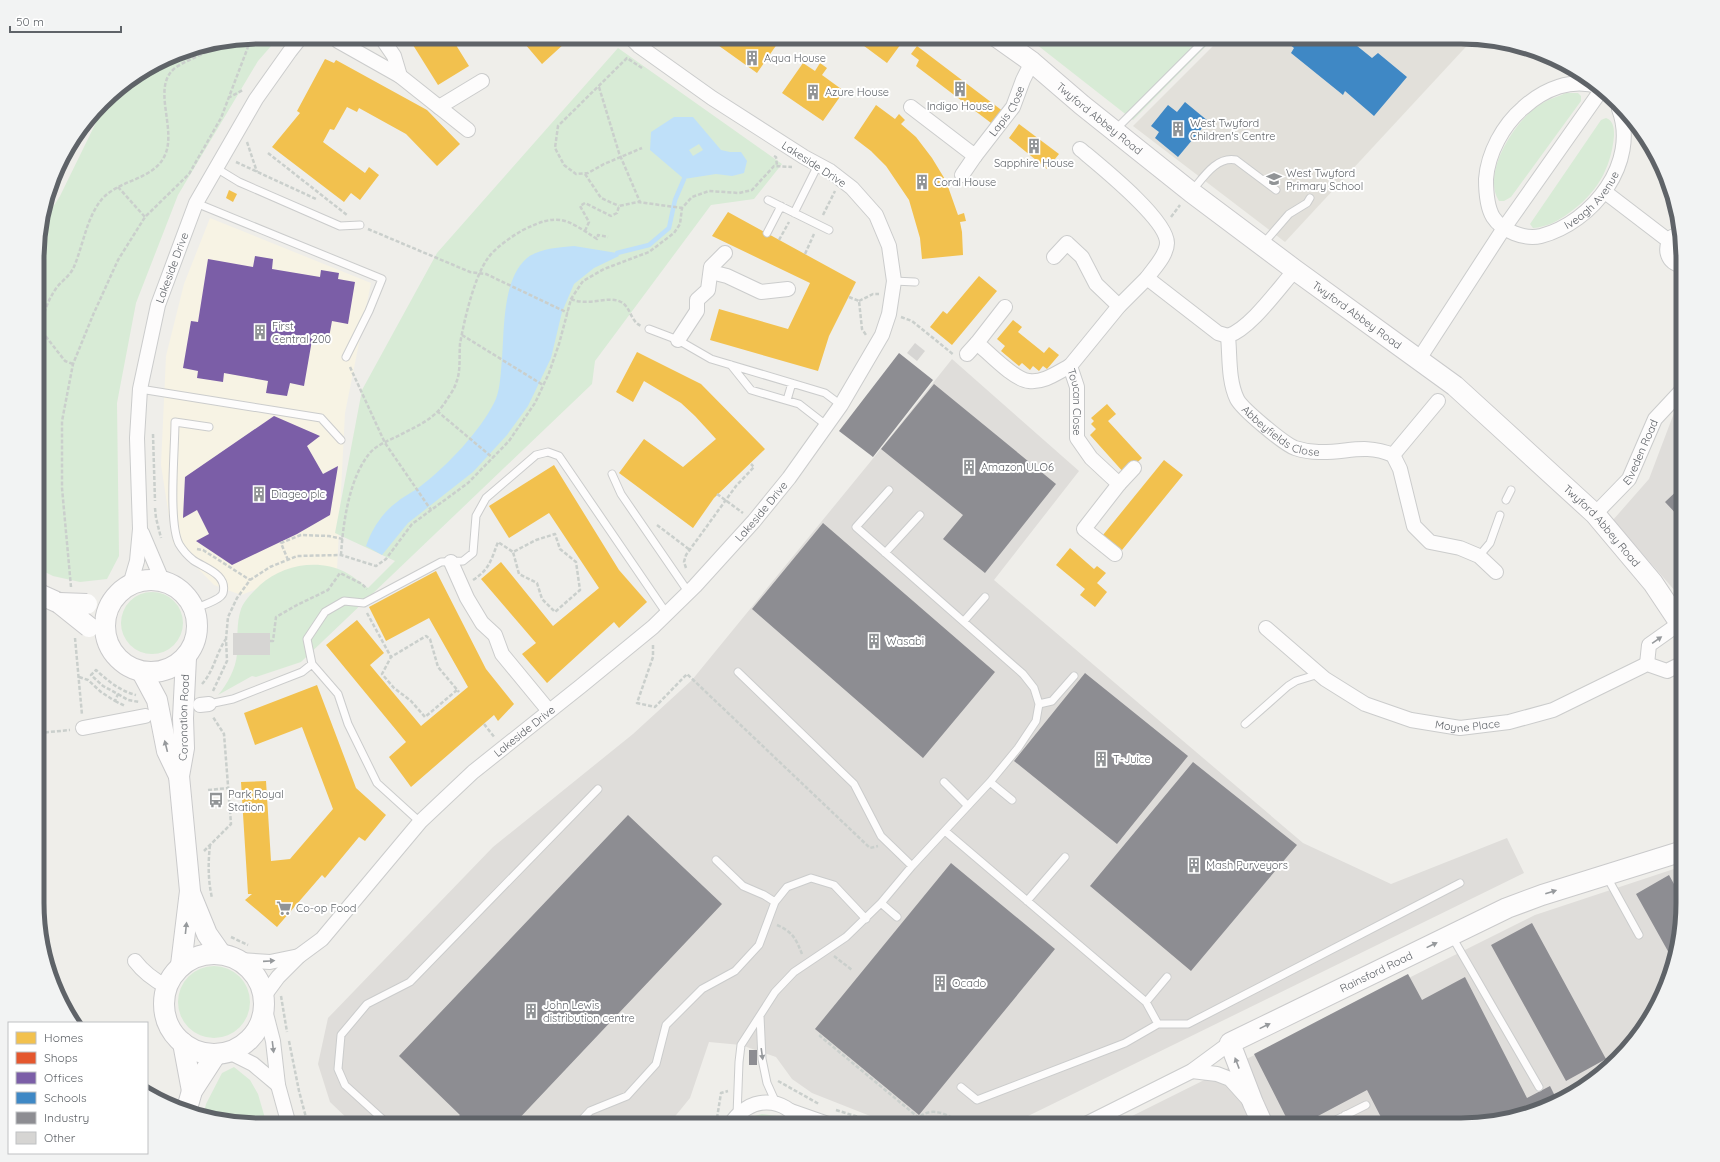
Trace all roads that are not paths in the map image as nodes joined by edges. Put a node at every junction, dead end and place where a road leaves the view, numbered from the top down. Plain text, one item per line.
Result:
1 (296, 44) edge
2 (348, 44) edge
3 (386, 44) edge
4 (644, 44) edge
5 (1007, 44) edge
6 (1201, 44) edge
7 (1032, 62) junction
8 (400, 76) junction
9 (482, 81) dead end
10 (1585, 83) edge
11 (1598, 93) edge
12 (439, 107) junction
13 (911, 107) dead end
14 (1621, 115) edge
15 (468, 130) dead end
16 (1114, 130) junction
17 (1080, 149) dead end
18 (976, 156) junction
19 (219, 162) junction
20 (818, 165) junction
21 (962, 175) dead end
22 (1276, 190) dead end
23 (1191, 192) junction
24 (1605, 192) junction
25 (1310, 198) dead end
26 (768, 200) dead end
27 (196, 203) junction
28 (781, 206) junction
29 (794, 213) junction
30 (360, 225) road end
31 (1504, 228) junction
32 (829, 230) dead end
33 (767, 233) dead end
34 (1675, 236) edge
35 (1669, 241) junction
36 (1262, 245) junction
37 (725, 253) dead end
38 (1054, 257) dead end
39 (1676, 264) edge
40 (1295, 270) junction
41 (711, 272) junction
42 (1147, 278) junction
43 (894, 281) junction
44 (916, 282) dead end
45 (788, 289) dead end
46 (1119, 306) junction
47 (1005, 307) dead end
48 (648, 329) road end
49 (1228, 336) junction
50 (678, 340) junction
51 (977, 343) junction
52 (967, 354) road end
53 (346, 357) road end
54 (1419, 359) junction
55 (731, 365) junction
56 (1070, 366) junction
57 (792, 383) junction
58 (140, 389) junction
59 (1676, 396) edge
60 (787, 400) junction
61 (1672, 400) junction
62 (1438, 401) dead end
63 (841, 405) junction
64 (1676, 406) edge
65 (826, 425) junction
66 (208, 427) dead end
67 (341, 440) dead end
68 (1393, 455) junction
69 (1134, 468) dead end
70 (612, 474) dead end
71 (1119, 484) junction
72 (889, 490) dead end
73 (1511, 490) dead end
74 (1506, 500) dead end
75 (920, 514) dead end
76 (1595, 514) junction
77 (1500, 515) dead end
78 (140, 529) junction
79 (886, 553) junction
80 (1115, 554) dead end
81 (1479, 556) junction
82 (451, 562) junction
83 (1496, 572) dead end
84 (162, 580) junction
85 (130, 585) junction
86 (692, 590) junction
87 (44, 595) edge
88 (985, 597) dead end
89 (114, 599) junction
90 (72, 600) junction
91 (194, 609) junction
92 (667, 614) junction
93 (1676, 618) edge
94 (964, 621) junction
95 (1266, 628) dead end
96 (1676, 629) edge
97 (110, 647) junction
98 (186, 658) junction
99 (312, 664) junction
100 (1647, 664) junction
101 (1676, 666) edge
102 (142, 672) junction
103 (738, 672) dead end
104 (1319, 674) junction
105 (1074, 676) dead end
106 (205, 704) dead end
107 (1039, 704) junction
108 (145, 710) road end
109 (548, 711) junction
110 (1244, 724) dead end
111 (83, 728) road end
112 (179, 776) junction
113 (944, 782) dead end
114 (990, 782) junction
115 (598, 789) dead end
116 (1012, 800) dead end
117 (968, 805) junction
118 (420, 822) junction
119 (945, 831) junction
120 (1676, 854) edge
121 (1065, 857) dead end
122 (716, 860) dead end
123 (912, 866) junction
124 (1606, 875) junction
125 (1460, 883) dead end
126 (190, 891) junction
127 (1028, 901) junction
128 (775, 902) junction
129 (882, 903) junction
130 (897, 917) dead end
131 (866, 919) junction
132 (1451, 935) junction
133 (1639, 935) dead end
134 (221, 954) junction
135 (246, 954) junction
136 (299, 956) junction
137 (136, 961) dead end
138 (181, 965) junction
139 (1167, 977) dead end
140 (167, 987) junction
141 (270, 1000) junction
142 (1146, 1002) junction
143 (760, 1016) junction
144 (1158, 1024) junction
145 (183, 1043) junction
146 (1230, 1043) junction
147 (223, 1053) junction
148 (1192, 1071) junction
149 (278, 1085) junction
150 (962, 1087) dead end
151 (1539, 1087) dead end
152 (192, 1091) junction
153 (776, 1103) junction
154 (1366, 1105) dead end
155 (188, 1106) edge
156 (790, 1110) junction
157 (1345, 1115) junction
158 (287, 1118) edge
159 (381, 1118) edge
160 (584, 1118) edge
161 (733, 1118) edge
162 (735, 1118) edge
163 (796, 1118) edge
164 (812, 1118) edge
165 (1098, 1118) edge
166 (1256, 1118) edge
167 (1339, 1118) edge
168 (1346, 1118) edge

1 - 19 street, Lakeside Drive
2 - 8 street
3 - 8 street
4 - 20 street, Lakeside Drive
5 - 7 street, Twyford Abbey Road
6 - 16 lane
7 - 16 street, Twyford Abbey Road
7 - 18 street, Lapis Close
8 - 12 street
9 - 12 street
10 - 31 street, Iveagh Avenue
11 - 31 street, Iveagh Avenue
12 - 15 street
13 - 18 street
14 - 24 street, Iveagh Avenue
16 - 23 street, Twyford Abbey Road
17 - 42 street
18 - 21 street, Lapis Close
19 - 27 street, Lakeside Drive
19 - 30 lane
20 - 29 lane
20 - 43 street, Lakeside Drive
22 - 23 lane
23 - 36 street, Twyford Abbey Road
24 - 31 street, Iveagh Avenue
24 - 35 street
25 - 36 lane
26 - 28 lane
27 - 53 lane
27 - 58 street, Lakeside Drive
28 - 29 lane
28 - 33 lane
29 - 32 lane
31 - 54 street, Iveagh Avenue
34 - 35 street
35 - 39 street
36 - 40 street, Twyford Abbey Road
37 - 41 street
38 - 46 street
40 - 49 street
40 - 54 street, Twyford Abbey Road
41 - 45 street
41 - 50 street
42 - 46 street
42 - 49 street
43 - 44 lane
43 - 63 street, Lakeside Drive
46 - 56 street
47 - 51 street
48 - 50 lane
49 - 68 street, Abbeyfields Close
50 - 55 lane
51 - 52 street
51 - 56 street, Toucan Close
54 - 76 street, Twyford Abbey Road
55 - 57 lane
55 - 60 lane
56 - 71 street, Toucan Close
57 - 60 lane
57 - 63 lane
58 - 67 lane
58 - 78 street, Lakeside Drive
59 - 61 street, Elveden Road
60 - 65 lane
61 - 64 lane
61 - 76 street, Elveden Road
62 - 68 street
63 - 65 street, Lakeside Drive
65 - 86 street, Lakeside Drive
66 - 91 lane
68 - 81 street
69 - 71 street
70 - 86 lane
71 - 80 street
72 - 79 lane
73 - 74 lane
75 - 79 lane
76 - 93 street, Twyford Abbey Road
77 - 81 lane
78 - 84 street, Lakeside Drive
78 - 85 street, Lakeside Drive
79 - 94 lane
81 - 83 street
82 - 92 lane
82 - 99 lane
82 - 109 street
84 - 85 street
84 - 91 street
85 - 89 street
86 - 92 street, Lakeside Drive
87 - 90 street
88 - 94 lane
89 - 90 street
89 - 97 street
90 - 97 street, bridge
91 - 98 street
92 - 109 street, Lakeside Drive
94 - 107 lane
95 - 104 street, Moyne Place
100 -> 96 street
97 - 102 street
98 - 102 street
98 - 112 street, Coronation Road
99 - 106 lane
99 - 118 lane
100 - 101 street
100 - 104 street, Moyne Place
112 -> 102 street, Coronation Road
103 - 123 lane
104 - 110 lane
105 - 107 lane
107 - 114 lane
108 - 111 street
109 - 118 street, Lakeside Drive
112 - 126 street, Coronation Road
113 - 117 lane
114 - 116 lane
114 - 117 lane
115 - 159 lane
117 - 119 lane
118 - 136 street, Lakeside Drive
119 - 123 lane
119 - 127 lane
120 - 124 street, Rainsford Road
121 - 127 lane
122 - 128 lane
123 - 129 lane
132 -> 124 street, Rainsford Road
124 - 133 lane
125 - 144 lane
126 - 134 street, Coronation Road
138 -> 126 street, Coronation Road
127 - 142 lane
128 - 131 lane
128 - 160 lane
129 - 130 lane
129 - 131 lane
131 - 143 lane
146 -> 132 street, Rainsford Road
132 - 151 lane
134 - 135 street
134 - 138 street
135 -> 136 street, Lakeside Drive
135 - 141 street
136 - 141 street, Lakeside Drive
137 - 140 street
138 - 140 street
139 - 142 lane
140 - 145 street
141 - 147 street
141 -> 149 street
142 - 144 lane
143 -> 153 lane
143 - 161 lane
144 - 150 lane
145 - 147 street
145 - 152 street
146 - 148 street, Rainsford Road
166 -> 146 street
147 - 149 street
147 - 152 street
148 - 165 street, Rainsford Road
148 - 166 street
149 - 158 street
152 - 155 street
153 - 156 street
153 - 162 street
154 - 157 lane
156 - 163 street
156 - 164 street
157 - 167 lane
157 - 168 lane

